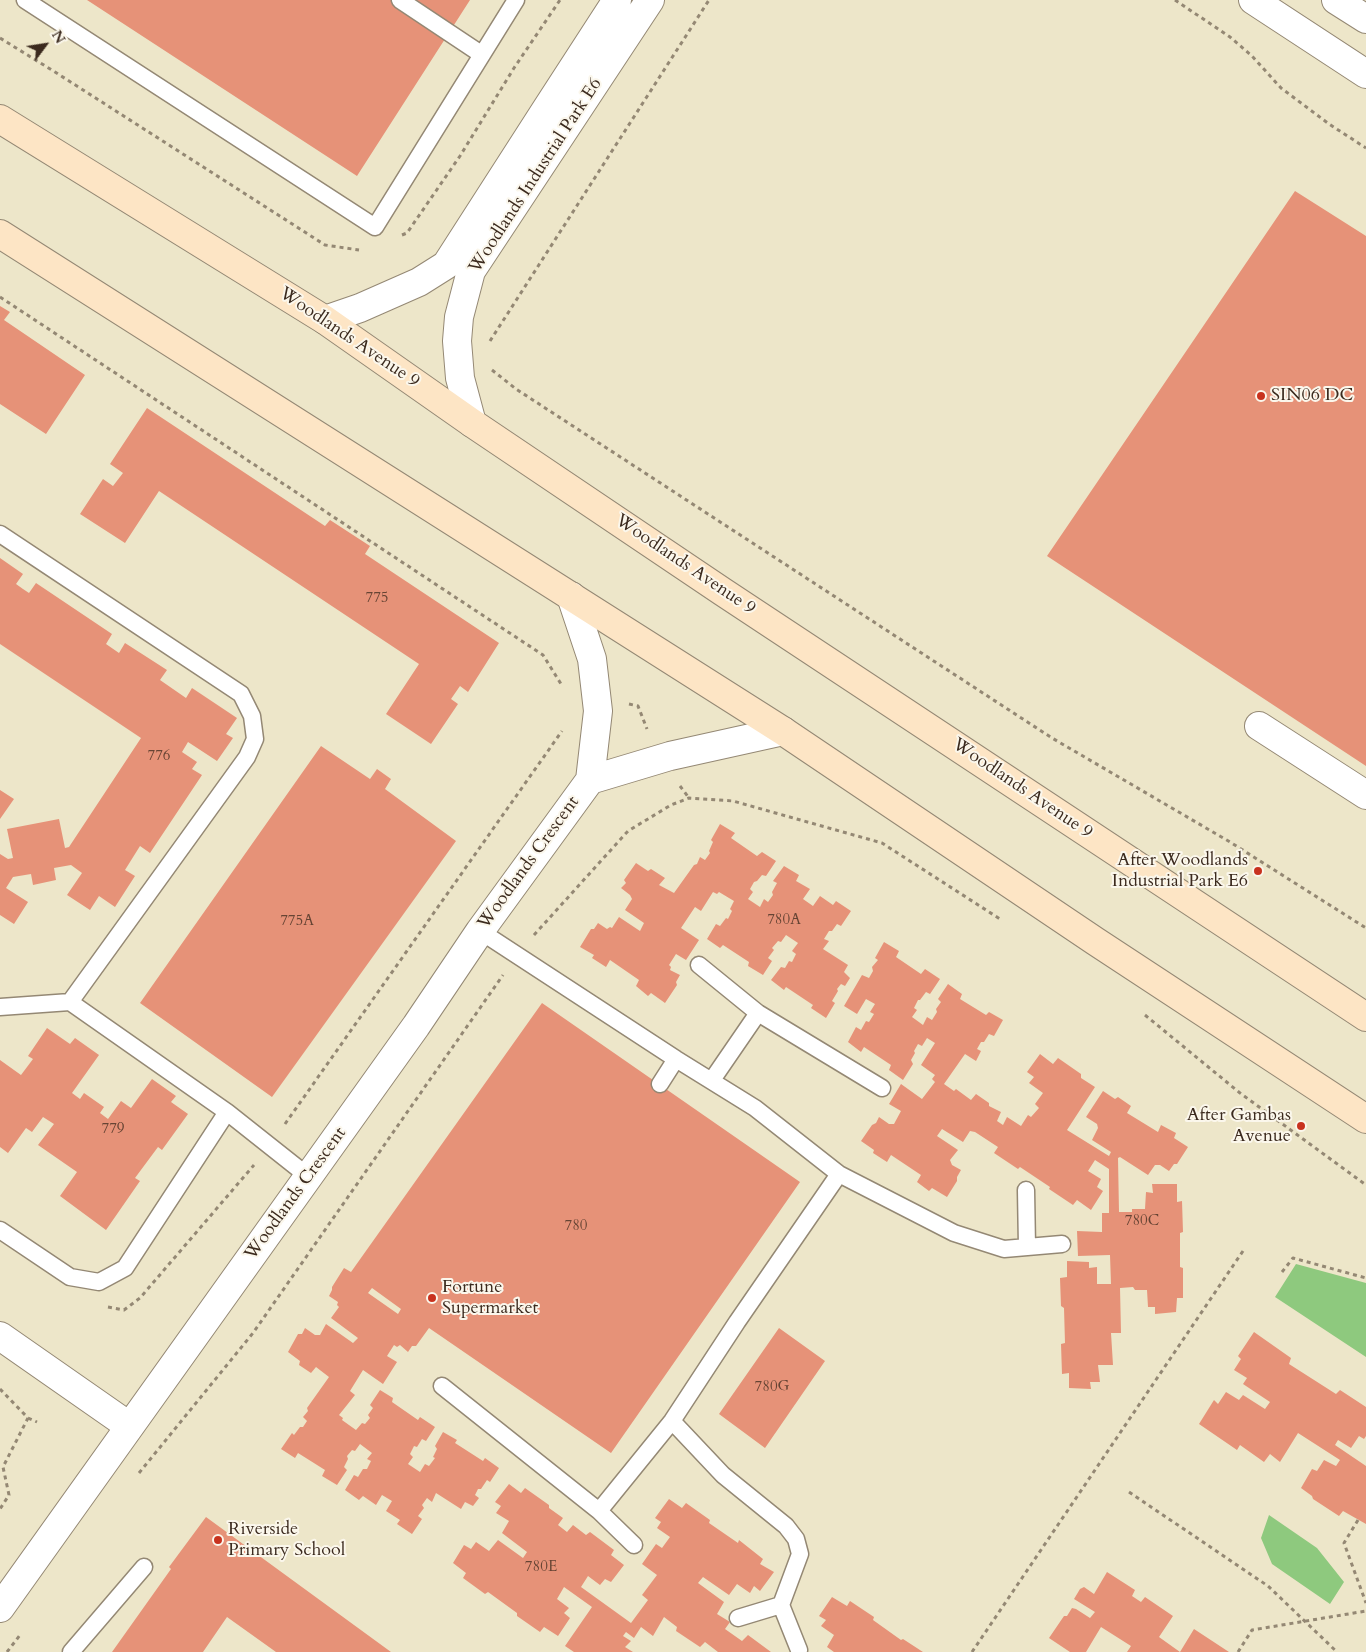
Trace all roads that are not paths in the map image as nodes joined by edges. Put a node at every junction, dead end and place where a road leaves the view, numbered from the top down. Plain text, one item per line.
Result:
1 (25, 0) edge
2 (400, 0) edge
3 (516, 0) edge
4 (618, 0) edge
5 (650, 0) edge
6 (1254, 0) edge
7 (1336, 0) edge
8 (1366, 20) edge
9 (481, 54) junction
10 (1366, 74) edge
11 (0, 119) edge
12 (0, 234) edge
13 (326, 320) junction
14 (472, 422) junction
15 (0, 534) edge
16 (571, 596) junction
17 (1259, 726) dead end
18 (783, 731) junction
19 (590, 780) junction
20 (1366, 795) edge
21 (480, 931) junction
22 (699, 966) dead end
23 (70, 1002) junction
24 (0, 1007) edge
25 (758, 1013) junction
26 (1366, 1017) edge
27 (676, 1059) junction
28 (712, 1080) junction
29 (660, 1084) dead end
30 (882, 1088) dead end
31 (228, 1112) junction
32 (1366, 1119) edge
33 (840, 1174) junction
34 (309, 1177) junction
35 (1026, 1190) dead end
36 (0, 1230) edge
37 (1062, 1244) dead end
38 (1027, 1247) junction
39 (0, 1336) edge
40 (442, 1386) dead end
41 (672, 1421) junction
42 (129, 1426) junction
43 (599, 1511) junction
44 (634, 1545) dead end
45 (144, 1566) dead end
46 (781, 1605) junction
47 (0, 1608) edge
48 (738, 1618) dead end
49 (799, 1650) dead end
50 (71, 1652) edge

1 - 9 lane
2 - 9 lane
3 - 9 lane
4 - 13 street, Woodlands Industrial Park E6
5 - 14 street, Woodlands Industrial Park E6
6 - 10 street
7 - 8 street
11 - 13 main road, Woodlands Avenue 9
12 - 16 main road
13 - 14 main road, Woodlands Avenue 9
14 - 26 main road, Woodlands Avenue 9
15 - 23 lane
16 - 18 main road
16 - 19 street, Woodlands Crescent
17 - 20 street
18 - 19 street, Woodlands Crescent
18 - 32 main road
19 - 21 street, Woodlands Crescent
21 - 27 lane
21 - 34 street, Woodlands Crescent
22 - 25 lane
23 - 24 lane
23 - 31 lane
25 - 28 lane
25 - 30 lane
27 - 28 lane
27 - 29 lane
28 - 33 lane
31 - 34 lane
31 - 36 lane
33 - 38 lane
33 - 41 lane
34 - 42 street, Woodlands Crescent
35 - 38 lane
37 - 38 lane
39 - 42 street
40 - 43 lane
41 - 43 lane
41 - 46 lane
42 - 47 street, Woodlands Crescent
43 - 44 lane
45 - 50 lane
46 - 48 lane
46 - 49 lane

